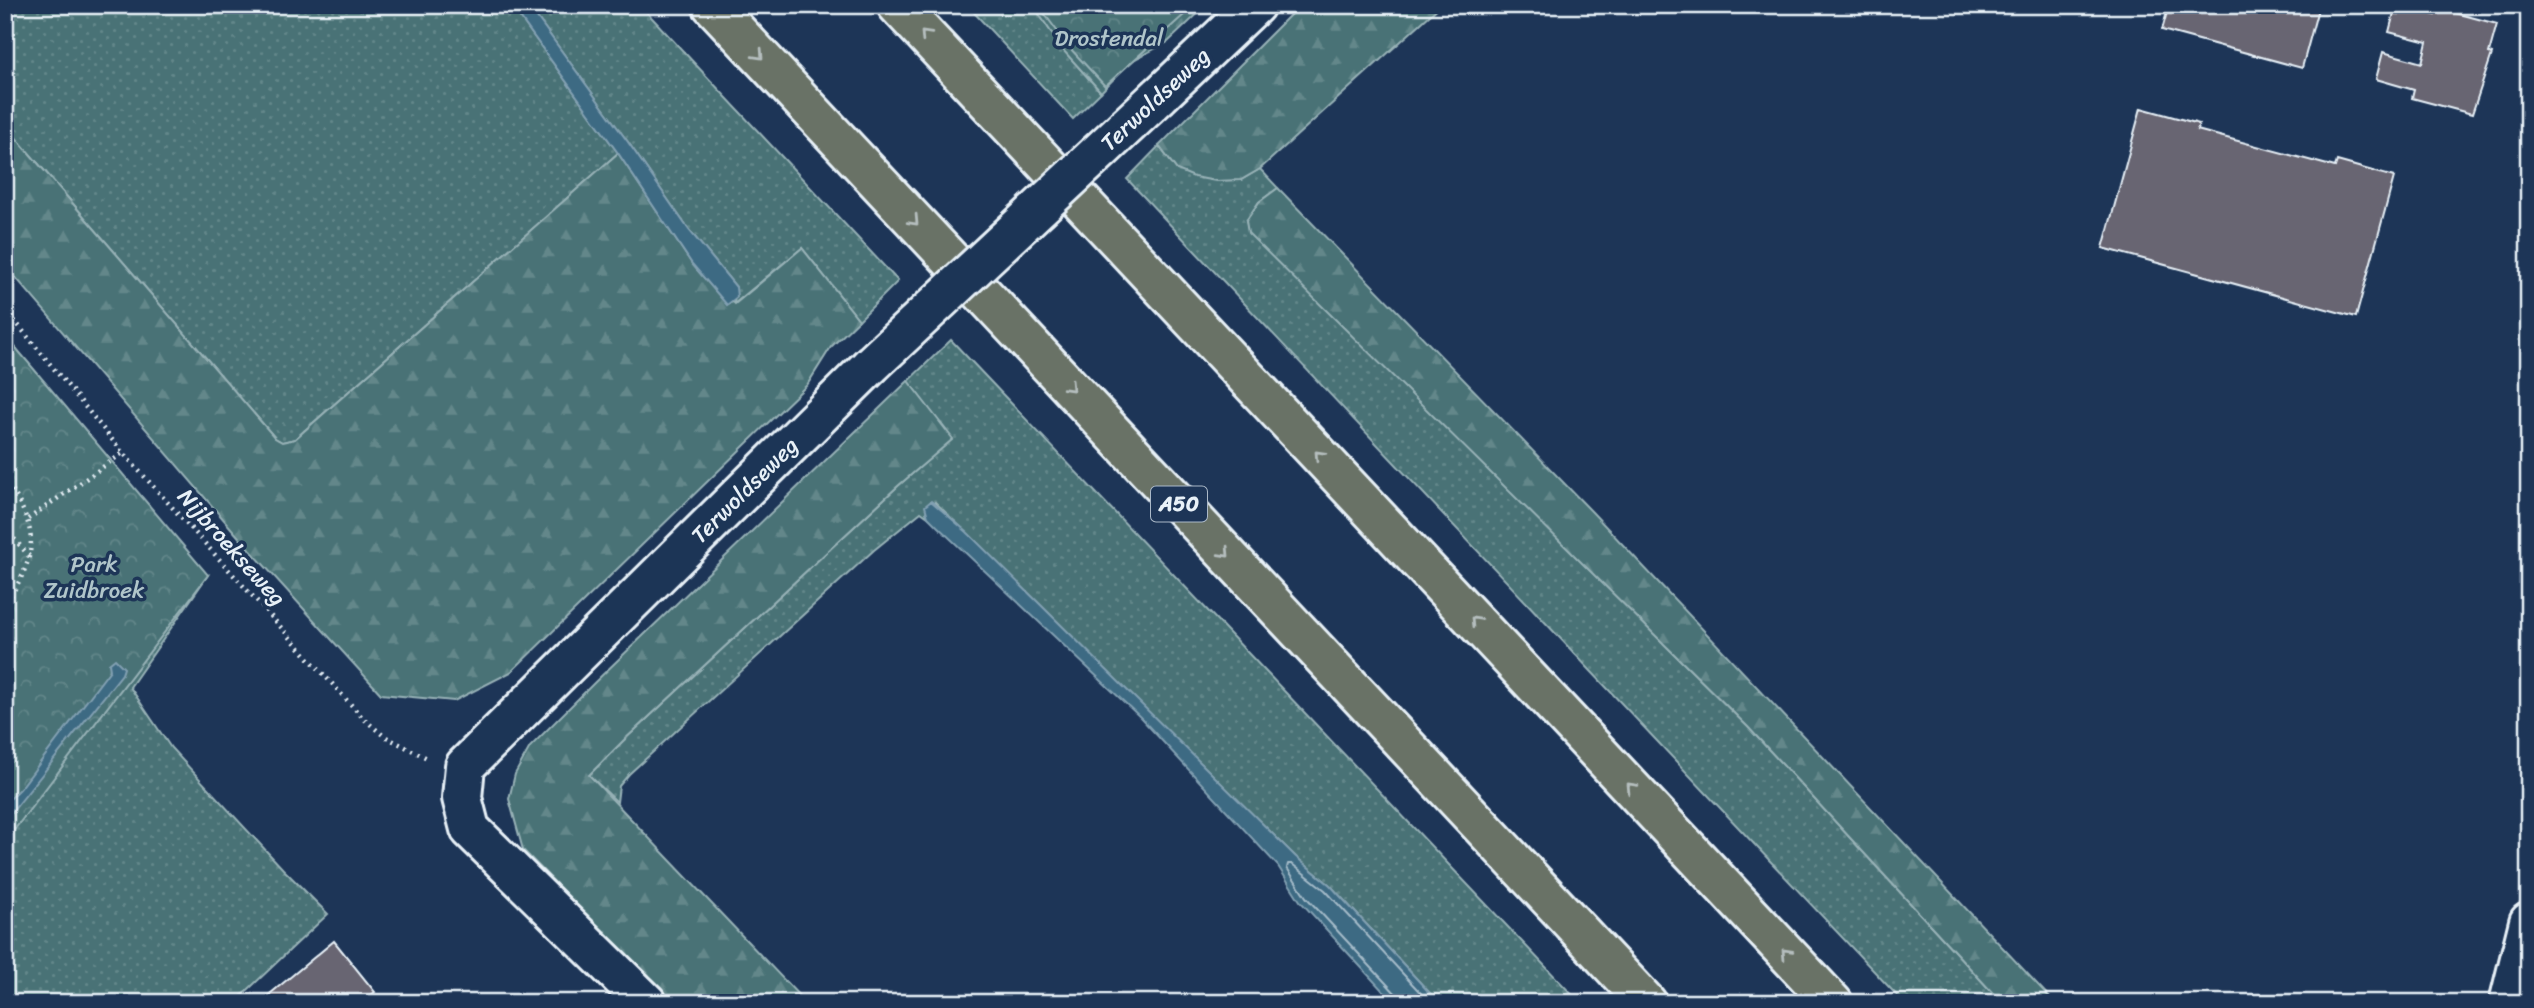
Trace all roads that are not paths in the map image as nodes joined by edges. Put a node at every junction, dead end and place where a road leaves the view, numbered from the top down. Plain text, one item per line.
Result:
1 (712, 5) edge
2 (897, 5) edge
3 (1255, 5) edge
4 (2529, 922) edge
5 (646, 1003) edge
6 (1647, 1003) edge
7 (1833, 1003) edge
8 (2509, 1003) edge

1 -> 6 highway, A50
7 -> 2 highway
3 - 5 street, Terwoldseweg, bridge
4 - 8 street

